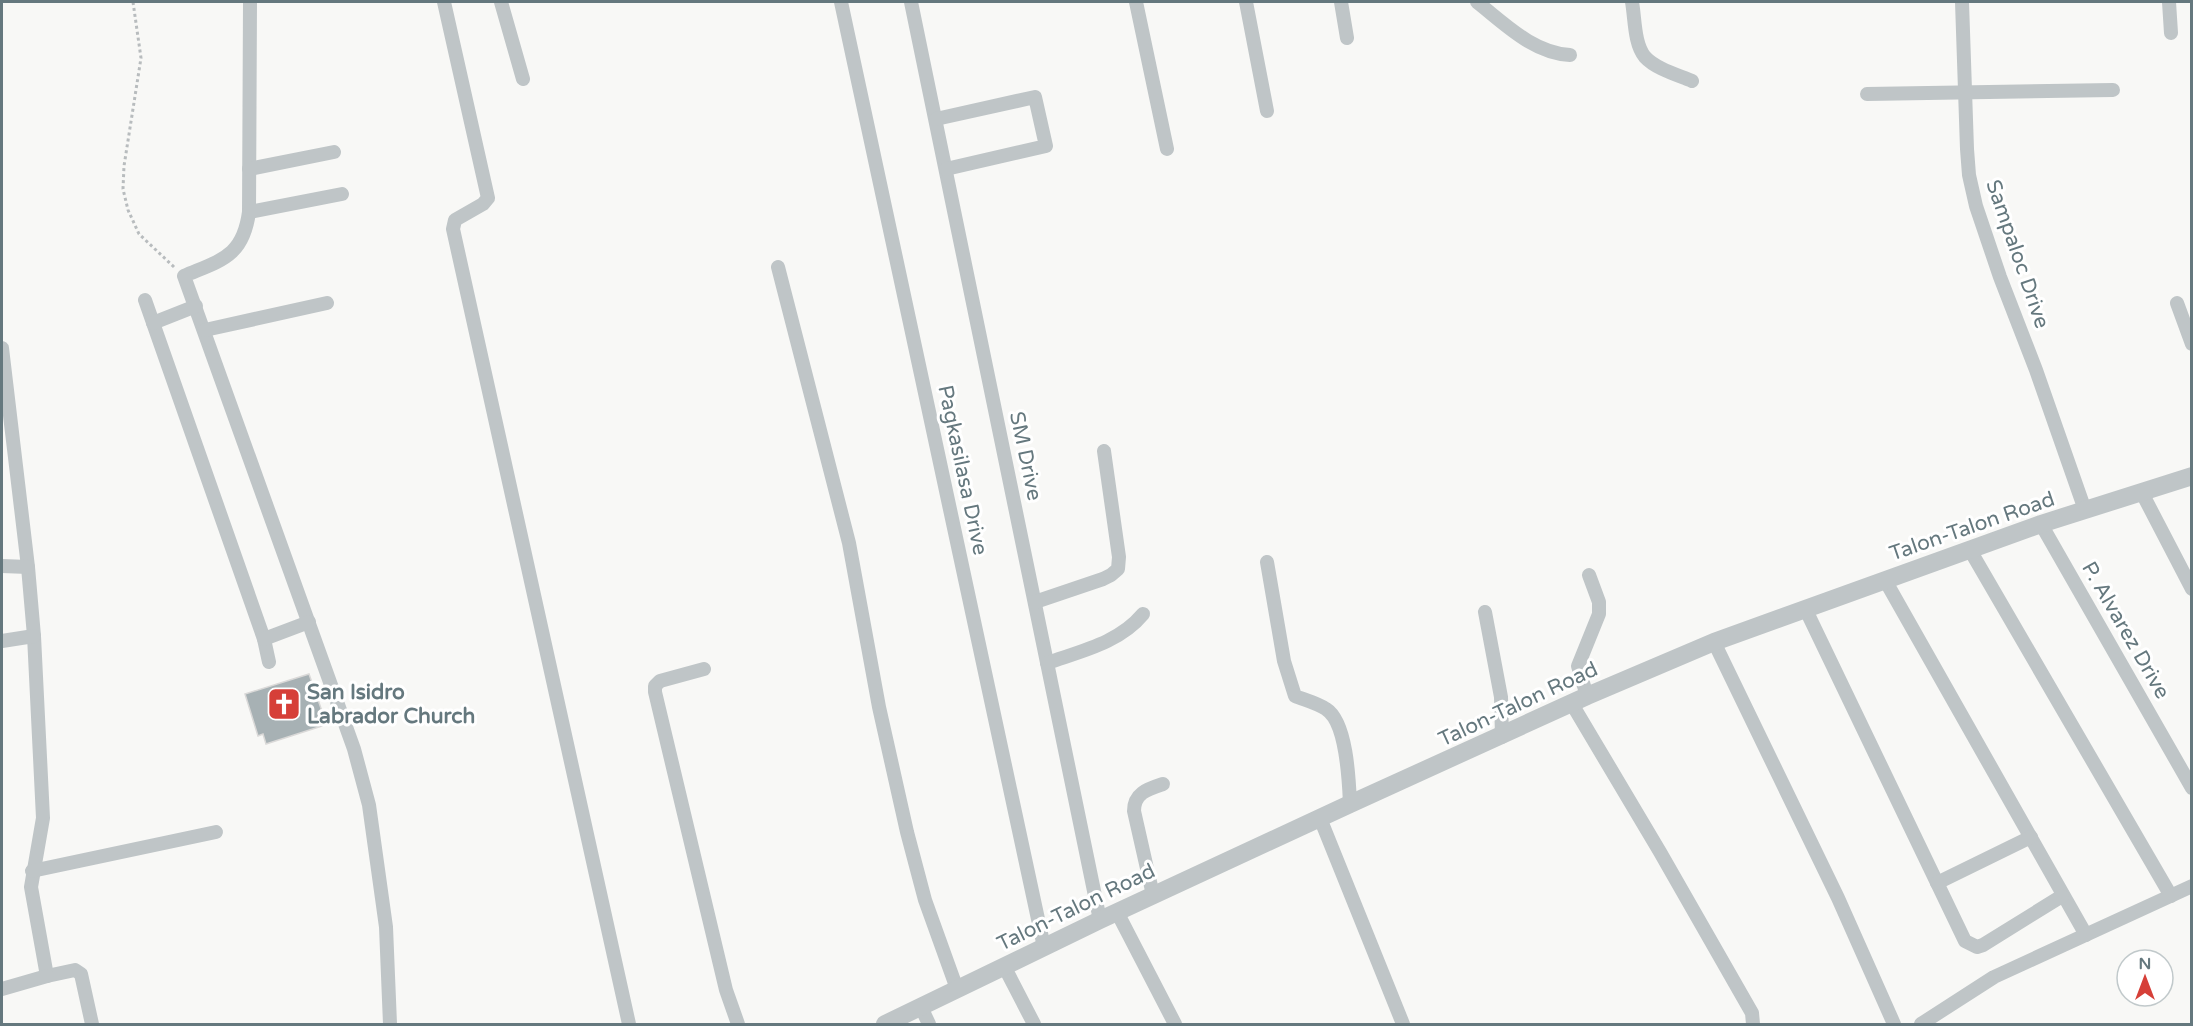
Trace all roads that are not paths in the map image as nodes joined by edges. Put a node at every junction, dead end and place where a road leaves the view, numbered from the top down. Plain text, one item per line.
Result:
1 (250, 2) edge
2 (444, 2) edge
3 (501, 2) edge
4 (841, 2) edge
5 (911, 2) edge
6 (1136, 2) edge
7 (1246, 2) edge
8 (1341, 2) edge
9 (1477, 2) edge
10 (1632, 2) edge
11 (1962, 2) edge
12 (2169, 2) edge
13 (2171, 33) dead end
14 (1347, 38) dead end
15 (1570, 55) dead end
16 (523, 79) dead end
17 (1692, 81) dead end
18 (2113, 90) dead end
19 (1966, 92) junction
20 (1867, 94) dead end
21 (1267, 111) dead end
22 (936, 119) junction
23 (1167, 149) dead end
24 (334, 152) dead end
25 (249, 169) junction
26 (946, 169) junction
27 (342, 194) dead end
28 (249, 212) junction
29 (778, 267) dead end
30 (145, 300) dead end
31 (327, 303) dead end
32 (2177, 303) dead end
33 (196, 306) junction
34 (153, 323) junction
35 (205, 330) junction
36 (2192, 344) edge
37 (2, 348) edge
38 (1104, 451) dead end
39 (2191, 476) edge
40 (2141, 491) junction
41 (2085, 510) junction
42 (2041, 524) junction
43 (1970, 550) junction
44 (1267, 562) dead end
45 (2, 566) edge
46 (28, 567) junction
47 (1589, 575) dead end
48 (1885, 580) junction
49 (2192, 589) edge
50 (1035, 602) junction
51 (1805, 608) junction
52 (1485, 612) dead end
53 (1143, 614) dead end
54 (309, 622) junction
55 (34, 636) junction
56 (264, 639) junction
57 (2, 641) edge
58 (1714, 642) junction
59 (269, 662) dead end
60 (1047, 663) junction
61 (704, 669) dead end
62 (1579, 700) junction
63 (1502, 737) junction
64 (1163, 784) dead end
65 (2192, 788) edge
66 (1350, 804) junction
67 (1320, 818) junction
68 (216, 832) dead end
69 (2031, 837) junction
70 (32, 872) junction
71 (1937, 883) junction
72 (2192, 886) edge
73 (1153, 895) junction
74 (2062, 896) junction
75 (2170, 896) junction
76 (1118, 912) junction
77 (1100, 920) junction
78 (2086, 935) junction
79 (1044, 947) junction
80 (1004, 966) junction
81 (47, 976) junction
82 (2, 989) edge
83 (957, 989) junction
84 (921, 1006) junction
85 (92, 1024) edge
86 (390, 1024) edge
87 (629, 1024) edge
88 (738, 1024) edge
89 (885, 1024) edge
90 (929, 1024) edge
91 (1034, 1024) edge
92 (1175, 1024) edge
93 (1403, 1024) edge
94 (1753, 1024) edge
95 (1894, 1024) edge
96 (1921, 1024) edge

1 - 25 street
2 - 87 street
3 - 16 street
4 - 79 street, Pagkasilasa Drive
5 - 22 street, SM Drive
6 - 23 street
7 - 21 street
8 - 14 street
9 - 15 street
10 - 17 street
11 - 19 street, Sampaloc Drive
12 - 13 street
18 - 19 street
19 - 20 street
19 - 41 street, Sampaloc Drive
22 - 26 street, SM Drive
22 - 26 street
24 - 25 street
25 - 28 street
26 - 50 street, SM Drive
27 - 28 street
28 - 33 street
29 - 83 street
30 - 34 street
31 - 35 street
32 - 36 street
33 - 34 street
33 - 35 street
34 - 56 street
35 - 54 street
37 - 46 street
38 - 50 street
39 - 40 street, Talon-Talon Road
40 - 41 street, Talon-Talon Road
40 - 49 street
41 - 42 street, Talon-Talon Road
42 - 43 street, Talon-Talon Road
42 - 65 street, P. Alvarez Drive
43 - 48 street, Talon-Talon Road
43 - 75 street
44 - 66 street
45 - 46 street
46 - 55 street
47 - 62 street
48 - 51 street, Talon-Talon Road
48 - 69 street
50 - 60 street, SM Drive
51 - 58 street, Talon-Talon Road
51 - 71 street
52 - 63 street
53 - 60 street
54 - 56 street
54 - 86 street
55 - 57 street
55 - 70 street
56 - 59 street
58 - 62 street, Talon-Talon Road
58 - 95 street
60 - 77 street, SM Drive
61 - 88 street
62 - 63 street, Talon-Talon Road
62 - 94 street
63 - 66 street, Talon-Talon Road
64 - 73 street
66 - 67 street, Talon-Talon Road
67 - 73 street, Talon-Talon Road
67 - 93 street
68 - 70 street
69 - 71 street
69 - 74 street
70 - 81 street
71 - 74 street
72 - 75 street
73 - 76 street, Talon-Talon Road
74 - 78 street
75 - 78 street
76 - 77 street, Talon-Talon Road
76 - 92 street
77 - 79 street, Talon-Talon Road
78 - 96 street
79 - 80 street, Talon-Talon Road
80 - 83 street, Talon-Talon Road
80 - 91 street
81 - 82 street
81 - 85 street
83 - 84 street, Talon-Talon Road
84 - 89 street, Talon-Talon Road
84 - 90 street

